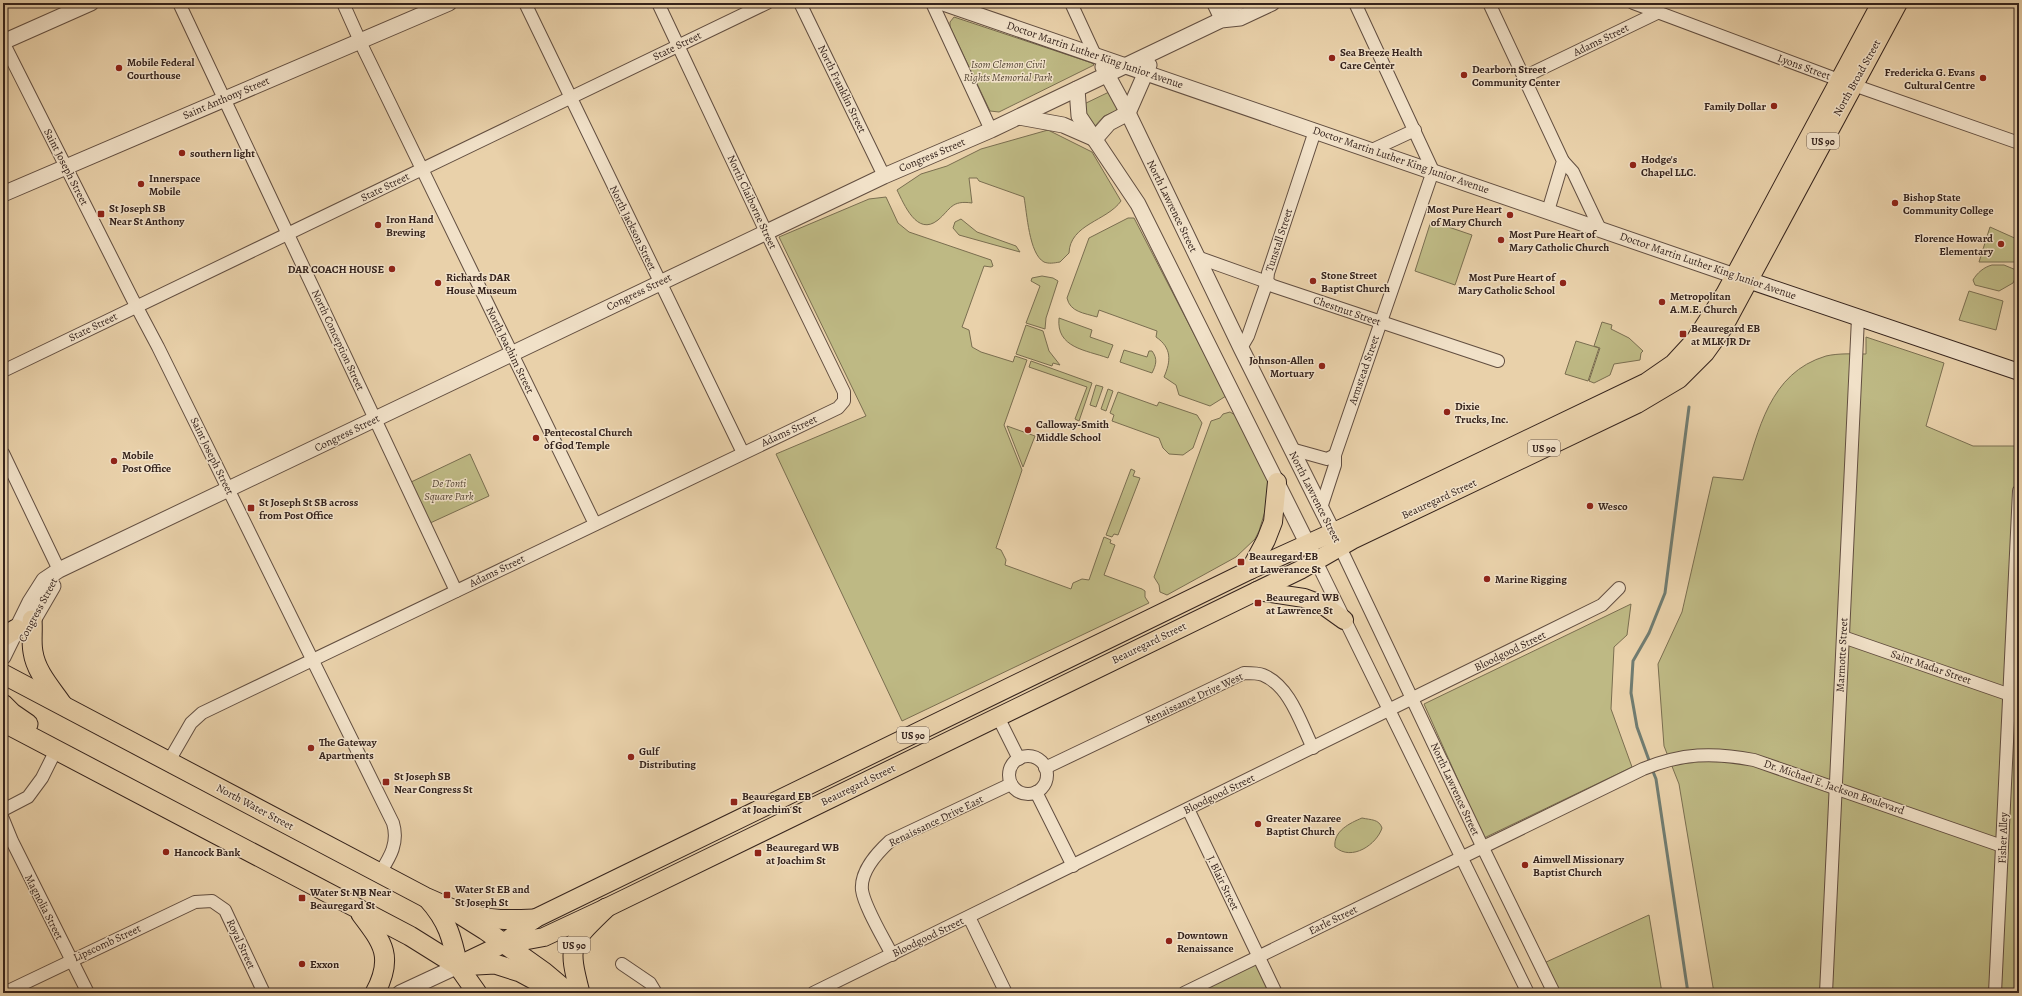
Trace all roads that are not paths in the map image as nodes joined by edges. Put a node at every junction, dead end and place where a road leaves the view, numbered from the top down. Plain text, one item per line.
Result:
1 (91, 3) edge
2 (179, 3) edge
3 (343, 3) edge
4 (449, 3) edge
5 (525, 3) edge
6 (658, 3) edge
7 (767, 3) edge
8 (800, 3) edge
9 (932, 3) edge
10 (943, 3) edge
11 (1071, 3) edge
12 (1213, 3) edge
13 (1238, 3) edge
14 (1272, 3) edge
15 (1355, 3) edge
16 (1489, 3) edge
17 (1633, 3) edge
18 (1881, 3) edge
19 (1898, 3) edge
20 (1657, 13) junction
21 (1221, 20) junction
22 (359, 41) junction
23 (3, 42) edge
24 (678, 46) junction
25 (1155, 52) junction
26 (1095, 54) junction
27 (1126, 66) junction
28 (1146, 73) junction
29 (1108, 74) junction
30 (1524, 77) junction
31 (1846, 83) junction
32 (1077, 89) junction
33 (570, 98) junction
34 (223, 99) junction
35 (1128, 114) junction
36 (1019, 117) junction
37 (991, 130) junction
38 (1315, 130) junction
39 (1415, 130) junction
40 (1095, 139) junction
41 (2019, 143) edge
42 (1372, 150) junction
43 (1563, 161) junction
44 (65, 167) junction
45 (422, 169) junction
46 (1432, 171) junction
47 (884, 176) junction
48 (3, 194) edge
49 (1548, 211) junction
50 (1600, 228) junction
51 (766, 232) junction
52 (287, 233) junction
53 (1197, 257) junction
54 (1742, 278) junction
55 (659, 282) junction
56 (1267, 282) junction
57 (136, 307) junction
58 (1858, 318) junction
59 (1380, 323) junction
60 (1241, 348) junction
61 (511, 354) junction
62 (1498, 361) dead end
63 (3, 371) edge
64 (2019, 372) edge
65 (844, 401) joint
66 (375, 418) junction
67 (1291, 449) junction
68 (3, 453) edge
69 (743, 453) junction
70 (1335, 455) junction
71 (1277, 482) junction
72 (228, 488) junction
73 (2019, 491) edge
74 (1321, 508) junction
75 (595, 524) junction
76 (1336, 540) junction
77 (1307, 543) junction
78 (1316, 561) junction
79 (59, 570) junction
80 (1250, 570) junction
81 (1619, 588) dead end
82 (456, 591) junction
83 (1257, 591) junction
84 (1344, 620) junction
85 (17, 629) edge
86 (1843, 637) junction
87 (3, 657) edge
88 (313, 660) junction
89 (3, 669) edge
90 (3, 674) edge
91 (1056, 688) junction
92 (2014, 696) edge
93 (1412, 699) junction
94 (3, 704) edge
95 (64, 706) junction
96 (1390, 710) junction
97 (998, 717) junction
98 (3, 722) edge
99 (886, 748) junction
100 (1313, 748) junction
101 (56, 750) junction
102 (1019, 759) junction
103 (168, 761) junction
104 (1045, 768) junction
105 (1011, 784) junction
106 (1836, 788) junction
107 (135, 792) junction
108 (1036, 792) junction
109 (1188, 809) junction
110 (3, 810) edge
111 (3, 820) edge
112 (754, 836) junction
113 (2002, 846) junction
114 (1483, 848) junction
115 (1461, 858) junction
116 (1073, 866) junction
117 (380, 873) junction
118 (425, 897) junction
119 (212, 901) joint
120 (450, 908) junction
121 (606, 908) junction
122 (358, 909) junction
123 (969, 917) junction
124 (534, 919) junction
125 (503, 944) junction
126 (892, 955) junction
127 (1258, 957) junction
128 (71, 960) junction
129 (622, 964) dead end
130 (458, 966) junction
131 (819, 992) edge
132 (4, 993) edge
133 (88, 993) edge
134 (264, 993) edge
135 (375, 993) edge
136 (400, 993) edge
137 (477, 993) edge
138 (560, 993) edge
139 (569, 993) edge
140 (580, 993) edge
141 (656, 993) edge
142 (1006, 993) edge
143 (1184, 993) edge
144 (1276, 993) edge
145 (1528, 993) edge
146 (1554, 993) edge
147 (1826, 993) edge
148 (1995, 993) edge

1 - 23 street
2 - 34 street, North Conception Street
3 - 22 street, North Joachim Street
4 - 22 street, Saint Anthony Street
5 - 33 street, North Jackson Street
6 - 24 street, North Claiborne Street
7 - 24 street, State Street
8 - 47 street, North Franklin Street
9 - 37 street
10 - 26 street, Doctor Martin Luther King Junior Avenue
11 - 26 street, North Lawrence Street
12 - 21 street
13 - 21 street, Congress Street
14 - 21 street, Congress Street
15 - 39 street
16 - 30 street
17 - 20 street, Lyons Street
18 - 31 main road, North Broad Street / US 90
19 - 31 main road, North Broad Street / US 90
20 - 30 street, Adams Street
20 - 31 street, Lyons Street
21 - 25 street, Congress Street
22 - 34 street, Saint Anthony Street
22 - 45 street, North Joachim Street
23 - 44 street, Saint Joseph Street
24 - 33 street, State Street
24 - 51 street, North Claiborne Street
25 - 27 street, Congress Street
25 - 28 street
26 - 27 street, Doctor Martin Luther King Junior Avenue
26 - 29 street, North Lawrence Street
27 - 28 street, Doctor Martin Luther King Junior Avenue
27 - 29 street, Congress Street
28 - 35 street
28 - 38 street, Doctor Martin Luther King Junior Avenue
29 - 32 street, Congress Street
29 - 35 street, North Lawrence Street
30 - 43 street
31 - 41 street, Lyons Street
31 - 54 main road, North Broad Street / US 90
32 - 36 street, Congress Street
32 - 40 street
33 - 45 street, State Street
33 - 55 street, North Jackson Street
34 - 44 street, Saint Anthony Street
34 - 52 street, North Conception Street
35 - 40 street
35 - 53 street, North Lawrence Street
36 - 37 street, Congress Street
36 - 40 street
37 - 47 street, Congress Street
38 - 42 street, Doctor Martin Luther King Junior Avenue
38 - 56 street, Tunstall Street
39 - 42 street
39 - 46 street
40 - 71 street
42 - 46 street, Doctor Martin Luther King Junior Avenue
43 - 49 street
43 - 50 street
44 - 48 street, Saint Anthony Street
44 - 57 street, Saint Joseph Street
45 - 52 street, State Street
45 - 61 street, North Joachim Street
46 - 49 street, Doctor Martin Luther King Junior Avenue
46 - 59 street, Armstead Street
47 - 51 street, Congress Street
49 - 50 street, Doctor Martin Luther King Junior Avenue
50 - 54 street, Doctor Martin Luther King Junior Avenue
51 - 55 street, Congress Street
51 - 65 street, North Claiborne Street
52 - 57 street, State Street
52 - 66 street, North Conception Street
53 - 56 street, Chestnut Street
53 - 60 street, North Lawrence Street
54 - 58 main road, Doctor Martin Luther King Junior Avenue
54 - 76 main road, Beauregard Street / US 90
55 - 61 street, Congress Street
55 - 69 street, North Jackson Street
56 - 59 street, Chestnut Street
56 - 60 street, Tunstall Street
57 - 63 street, State Street
57 - 72 street, Saint Joseph Street
58 - 64 main road, Doctor Martin Luther King Junior Avenue
58 - 86 street, Marmotte Street
59 - 62 street, Chestnut Street
59 - 70 street, Armstead Street
60 - 67 street, North Lawrence Street
61 - 66 street, Congress Street
61 - 75 street, North Joachim Street
65 - 69 street, Adams Street
66 - 72 street, Congress Street
66 - 82 street, North Conception Street
67 - 70 street
67 - 74 street, North Lawrence Street
68 - 79 street
69 - 75 street, Adams Street
70 - 74 street, Armstead Street
71 - 77 street
71 - 80 main road
72 - 79 street, Congress Street
72 - 88 street, Saint Joseph Street
73 - 92 street, Fisher Alley
74 - 76 street, North Lawrence Street
75 - 82 street, Adams Street
76 - 77 main road, Beauregard Street / US 90
76 - 78 main road, Beauregard Street / US 90
76 - 93 street, North Lawrence Street
77 - 78 street
77 - 80 main road, Beauregard Street / US 90
78 - 83 main road, Beauregard Street / US 90
78 - 84 street
79 - 85 street, Congress Street
80 - 99 main road, Beauregard Street / US 90
81 - 93 street, Bloodgood Street
82 - 88 street, Adams Street
83 - 84 main road
83 - 91 main road, Beauregard Street / US 90
84 - 96 street
85 - 87 street, Congress Street
85 - 89 street, Congress Street
85 - 95 highway
86 - 92 street, Saint Madar Street
86 - 106 street, Marmotte Street
88 - 103 street, Adams Street
88 - 117 street, Saint Joseph Street
90 - 95 highway, North Water Street
91 - 97 main road, Beauregard Street / US 90
91 - 99 main road
92 - 113 street, Fisher Alley
93 - 96 street, Bloodgood Street
93 - 114 street, North Lawrence Street
94 - 107 highway
95 - 103 highway, North Water Street
96 - 100 street, Bloodgood Street
96 - 115 street
97 - 102 street
97 - 112 main road, Beauregard Street / US 90
98 - 101 highway
99 - 112 main road
99 - 124 main road, Beauregard Street / US 90
100 - 104 street, Renaissance Drive West
100 - 109 street, Bloodgood Street
101 - 107 highway
101 - 110 street
102 - 104 street
102 - 105 street
103 - 117 highway, North Water Street
104 - 108 street
105 - 108 street
105 - 126 street, Renaissance Drive East
106 - 113 street, Dr. Michael E. Jackson Boulevard
106 - 114 street, Dr. Michael E. Jackson Boulevard
106 - 147 street, Marmotte Street
107 - 122 highway
108 - 116 street
109 - 116 street, Bloodgood Street
109 - 127 street, J. Blair Street
111 - 128 street, Magnolia Street
112 - 121 main road, Beauregard Street / US 90
113 - 148 street, Fisher Alley
114 - 115 street, Earle Street
114 - 146 street, North Lawrence Street
115 - 127 street, Earle Street
115 - 145 street
116 - 123 street, Bloodgood Street
117 - 118 highway, North Water Street
118 - 120 highway, North Water Street
118 - 130 highway
119 - 128 street, Lipscomb Street
119 - 134 street, Royal Street
120 - 124 highway
120 - 125 highway, North Water Street
121 - 125 main road, Beauregard Street
121 - 140 highway, US 90
122 - 130 highway
122 - 135 highway
123 - 126 street, Bloodgood Street
123 - 142 street
124 - 125 main road, Beauregard Street / US 90
125 - 130 main road, Beauregard Street
125 - 139 highway, North Water Street
126 - 131 street, Bloodgood Street
127 - 143 street, Earle Street
127 - 144 street
128 - 132 street, Lipscomb Street
128 - 133 street, Magnolia Street
129 - 141 street
130 - 136 street, Beauregard Street
130 - 137 highway
130 - 138 highway

